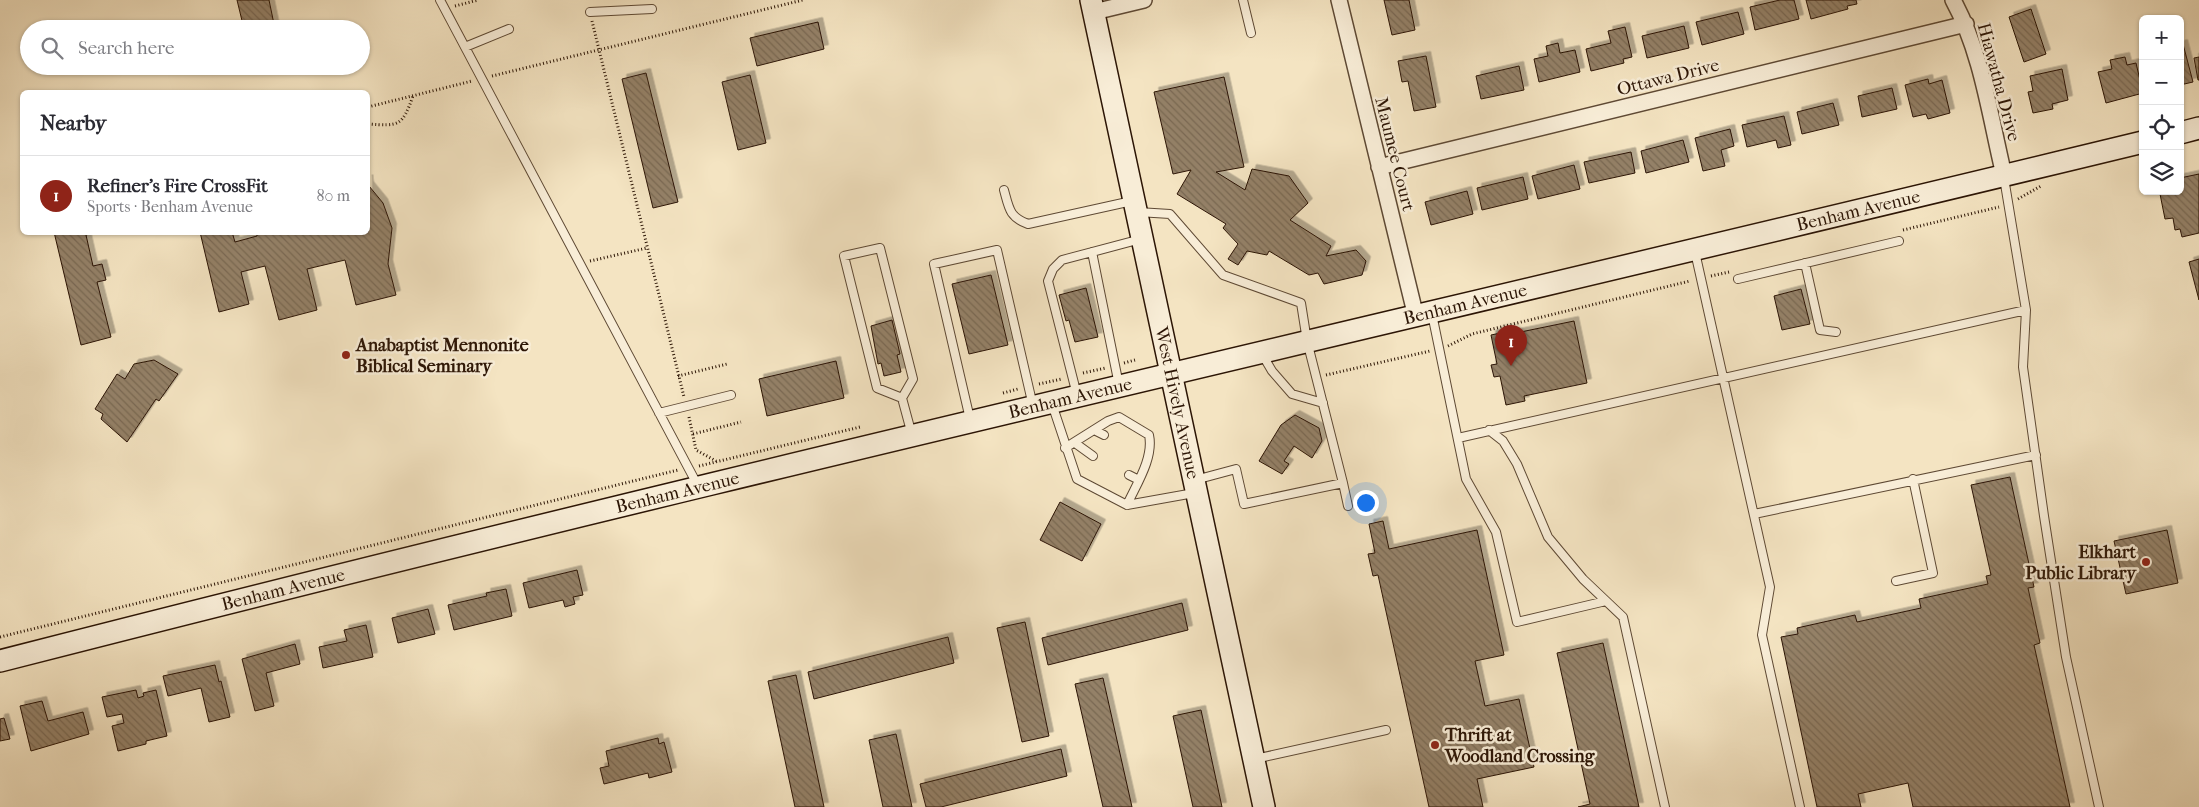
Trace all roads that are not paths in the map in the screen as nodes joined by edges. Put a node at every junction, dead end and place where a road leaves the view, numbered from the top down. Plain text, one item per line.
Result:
1 (440, 0) edge
2 (1144, 0) edge
3 (1243, 0) edge
4 (1339, 0) edge
5 (1953, 0) edge
6 (1093, 6) edge
7 (652, 9) dead end
8 (590, 12) road end
9 (1966, 24) junction
10 (509, 29) dead end
11 (1251, 34) dead end
12 (465, 47) junction
13 (2199, 128) edge
14 (2184, 132) edge
15 (2139, 143) edge
16 (1379, 166) junction
17 (2004, 176) junction
18 (1004, 190) dead end
19 (1135, 207) junction
20 (1142, 239) junction
21 (1900, 241) dead end
22 (1695, 250) junction
23 (1092, 252) junction
24 (1804, 262) junction
25 (1738, 279) dead end
26 (2026, 310) junction
27 (1424, 315) junction
28 (1836, 332) dead end
29 (1307, 341) junction
30 (1261, 352) junction
31 (1171, 375) junction
32 (1723, 377) junction
33 (1120, 387) junction
34 (731, 394) dead end
35 (1077, 397) junction
36 (902, 398) junction
37 (1323, 402) junction
38 (1042, 405) junction
39 (659, 413) junction
40 (971, 423) junction
41 (1094, 430) junction
42 (1489, 430) junction
43 (1104, 435) dead end
44 (912, 437) junction
45 (1458, 438) junction
46 (1075, 443) junction
47 (1066, 448) junction
48 (2036, 455) junction
49 (1093, 456) dead end
50 (1129, 475) dead end
51 (1913, 479) junction
52 (1138, 480) junction
53 (1343, 483) junction
54 (1195, 487) junction
55 (699, 488) junction
56 (1127, 504) junction
57 (1348, 506) dead end
58 (1754, 514) junction
59 (1896, 581) dead end
60 (1606, 601) junction
61 (0, 661) edge
62 (1386, 730) dead end
63 (1253, 759) junction
64 (1264, 807) edge
65 (1665, 807) edge
66 (1800, 807) edge
67 (2099, 807) edge

1 - 12 lane
2 - 6 street
3 - 11 lane
4 - 16 street, Maumee Court
5 - 9 street, Hiawatha Drive
6 - 19 main road, West Hively Avenue
7 - 8 lane
9 - 16 street, Ottawa Drive
9 - 17 street, Hiawatha Drive
10 - 12 lane
12 - 39 lane
13 - 14 main road
15 - 17 main road, Benham Avenue
16 - 27 street, Maumee Court
17 - 22 main road, Benham Avenue
17 - 26 lane
18 - 19 lane
19 - 20 main road, West Hively Avenue
19 - 29 lane
20 - 23 lane
20 - 31 main road, West Hively Avenue
21 - 24 lane
22 - 27 main road, Benham Avenue
22 - 32 lane
23 - 33 lane
23 - 35 lane
24 - 25 lane
24 - 28 lane
26 - 32 lane
26 - 48 lane
27 - 29 main road, Benham Avenue
27 - 45 lane
29 - 30 main road, Benham Avenue
29 - 37 lane
30 - 31 main road, Benham Avenue
30 - 37 lane
31 - 33 main road, Benham Avenue
31 - 54 main road, West Hively Avenue
32 - 42 lane
32 - 58 lane
33 - 35 main road, Benham Avenue
34 - 39 lane
35 - 38 main road, Benham Avenue
36 - 36 lane
36 - 44 lane
37 - 53 lane
38 - 40 main road, Benham Avenue
38 - 40 lane
38 - 47 lane
39 - 55 lane
40 - 44 main road, Benham Avenue
41 - 43 lane
41 - 46 lane
41 - 52 lane
42 - 45 lane
42 - 60 lane
44 - 55 main road, Benham Avenue
45 - 60 lane
46 - 47 lane
46 - 49 lane
47 - 56 lane
48 - 51 lane
48 - 67 lane
50 - 52 lane
51 - 58 lane
51 - 59 lane
52 - 56 lane
53 - 54 lane
53 - 57 lane
54 - 56 lane
54 - 63 main road, West Hively Avenue
55 - 61 main road, Benham Avenue
58 - 66 lane
60 - 65 lane
62 - 63 lane
63 - 64 main road, West Hively Avenue

